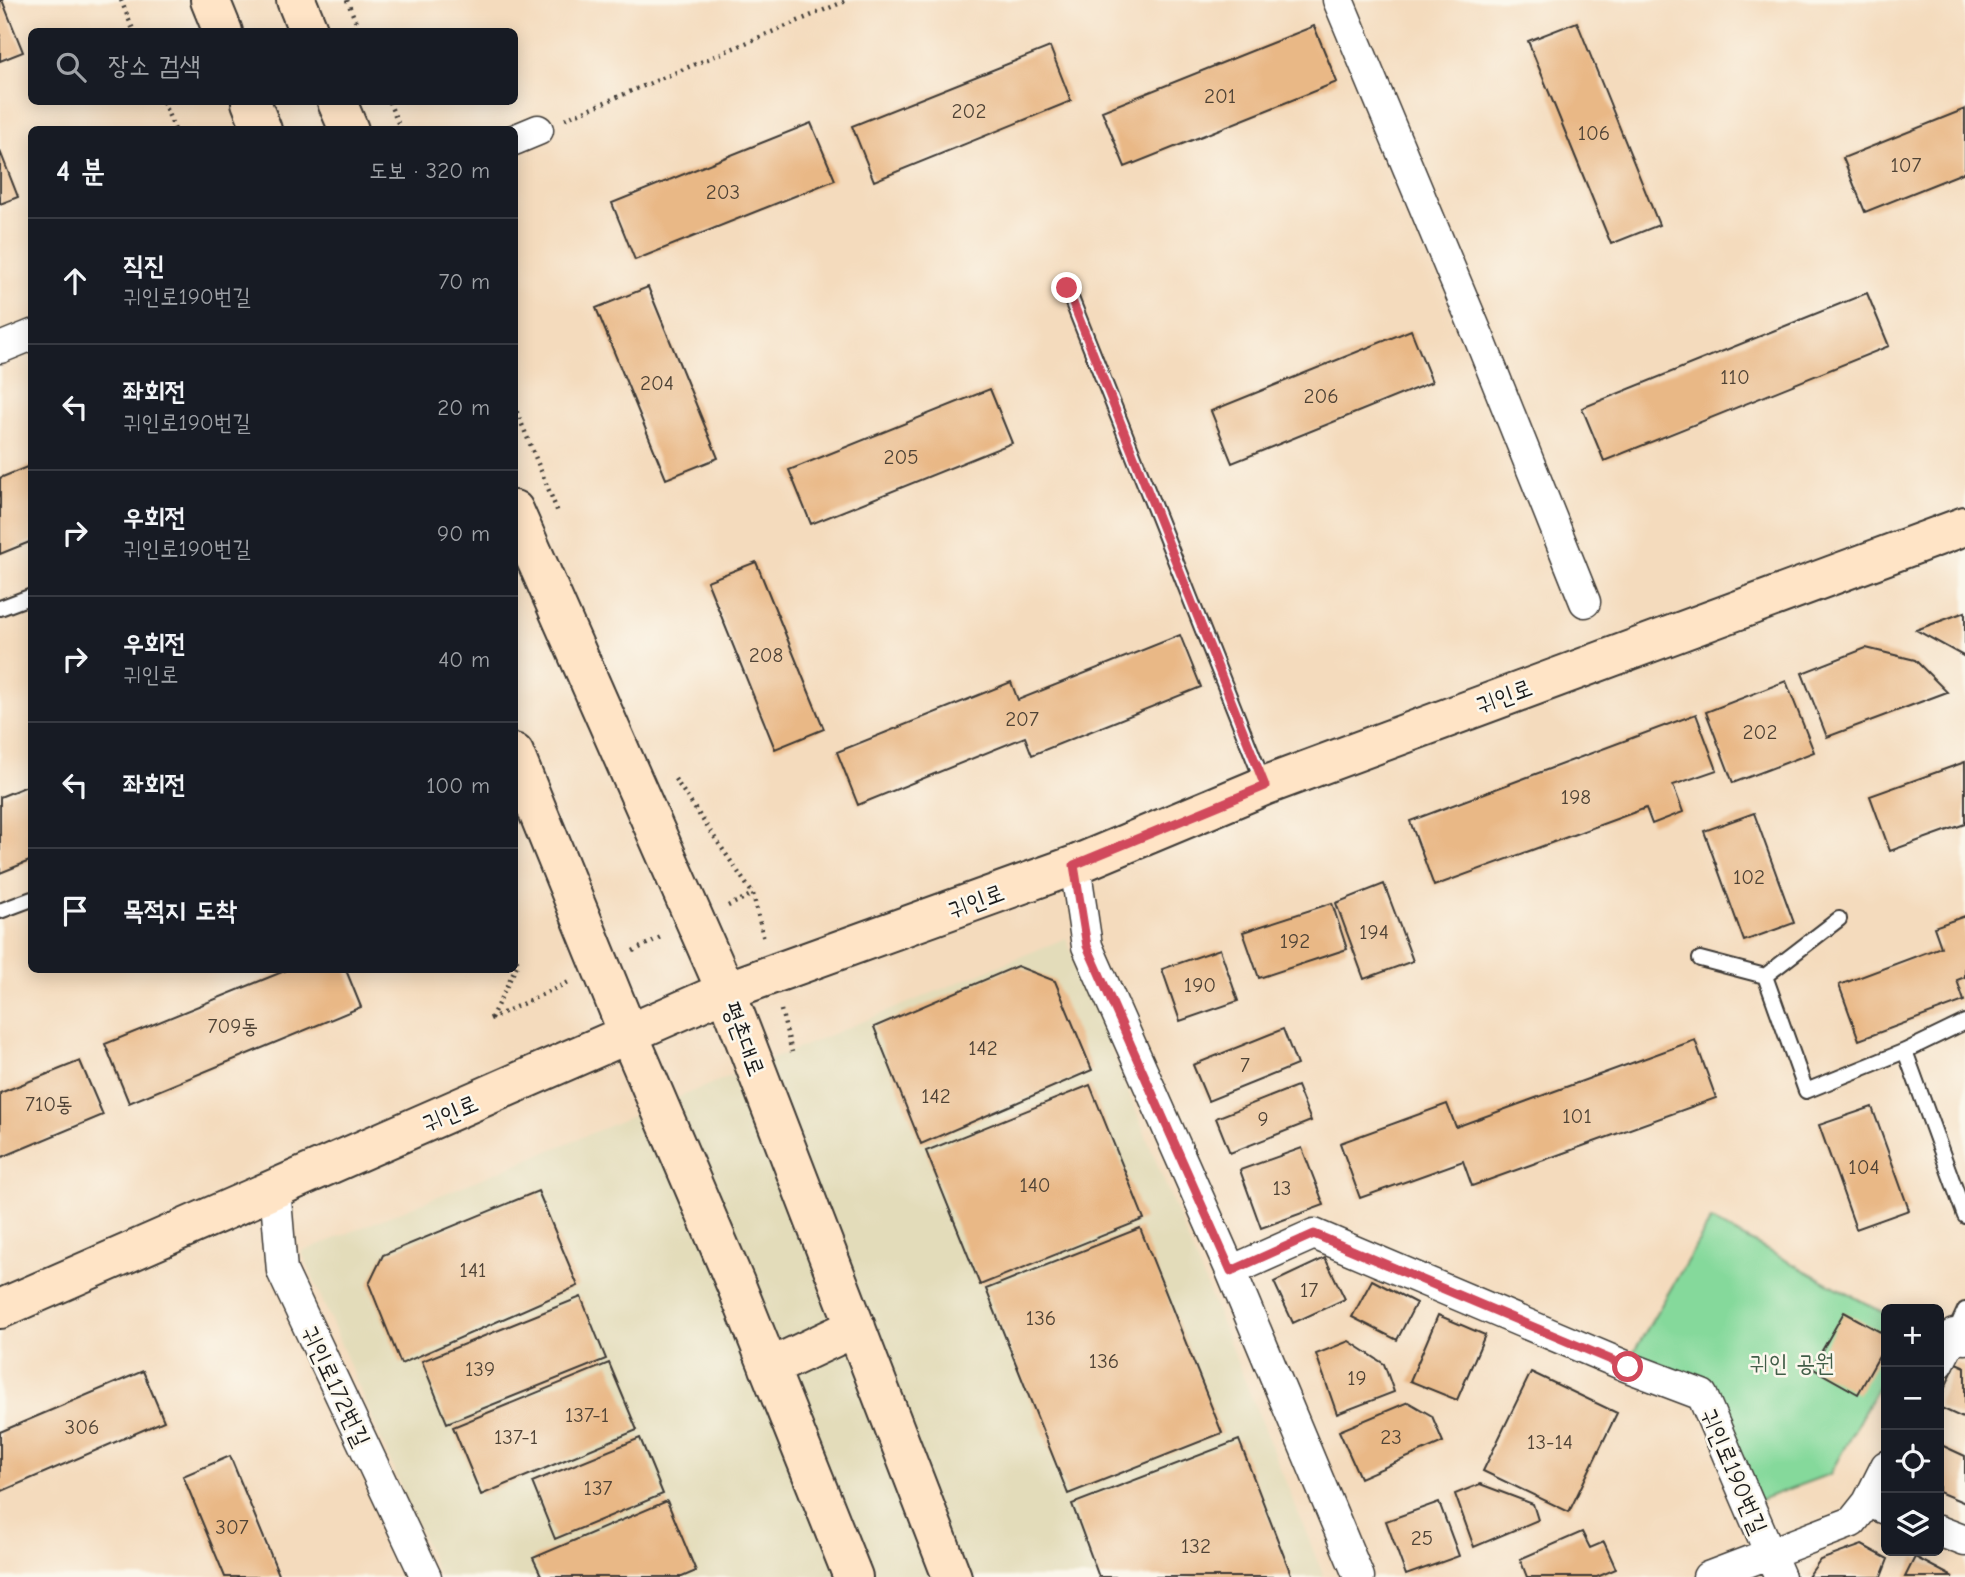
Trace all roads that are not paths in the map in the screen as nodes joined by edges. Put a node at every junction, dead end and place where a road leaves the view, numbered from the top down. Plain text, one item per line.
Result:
1 (210, 0) edge
2 (296, 0) edge
3 (1338, 0) edge
4 (221, 28) edge
5 (307, 28) edge
6 (252, 105) edge
7 (338, 105) edge
8 (260, 126) edge
9 (347, 126) edge
10 (1067, 288) dead end
11 (28, 337) edge
12 (0, 348) edge
13 (518, 519) edge
14 (1965, 526) edge
15 (28, 598) edge
16 (1585, 602) dead end
17 (0, 608) edge
18 (518, 763) edge
19 (1265, 786) junction
20 (1074, 865) junction
21 (28, 900) edge
22 (0, 911) edge
23 (1839, 919) dead end
24 (1700, 959) dead end
25 (1765, 976) junction
26 (726, 991) junction
27 (1965, 1023) edge
28 (628, 1033) junction
29 (1905, 1051) junction
30 (275, 1188) junction
31 (1965, 1216) edge
32 (1231, 1271) junction
33 (0, 1309) edge
34 (856, 1327) junction
35 (1961, 1327) edge
36 (1944, 1355) edge
37 (769, 1368) junction
38 (1881, 1488) edge
39 (1877, 1505) edge
40 (1944, 1533) edge
41 (1965, 1541) edge
42 (1775, 1564) edge
43 (426, 1577) edge
44 (853, 1577) edge
45 (952, 1577) edge
46 (1359, 1577) edge
47 (1707, 1577) edge

1 - 4 street
2 - 5 street
3 - 16 street
6 - 8 street
7 - 9 street
10 - 19 lane
11 - 12 street
13 - 26 street, 평촌대로
14 - 19 street, 귀인로
15 - 17 lane
18 - 28 street
19 - 20 street, 귀인로
20 - 26 street, 귀인로
20 - 32 street
21 - 22 lane
23 - 25 lane
24 - 25 lane
25 - 29 lane
26 - 28 street, 귀인로
26 - 34 street, 평촌대로
27 - 29 lane
28 - 30 street, 귀인로
28 - 37 street
29 - 31 lane
30 - 33 street, 귀인로
30 - 43 street, 귀인로172번길
32 - 42 street, 귀인로190번길
32 - 46 street
34 - 37 street
34 - 45 street, 평촌대로
35 - 36 street
37 - 44 street
38 - 39 street, 귀인로190번길
39 - 42 street, 귀인로190번길
40 - 41 street
42 - 47 street, 귀인로190번길

